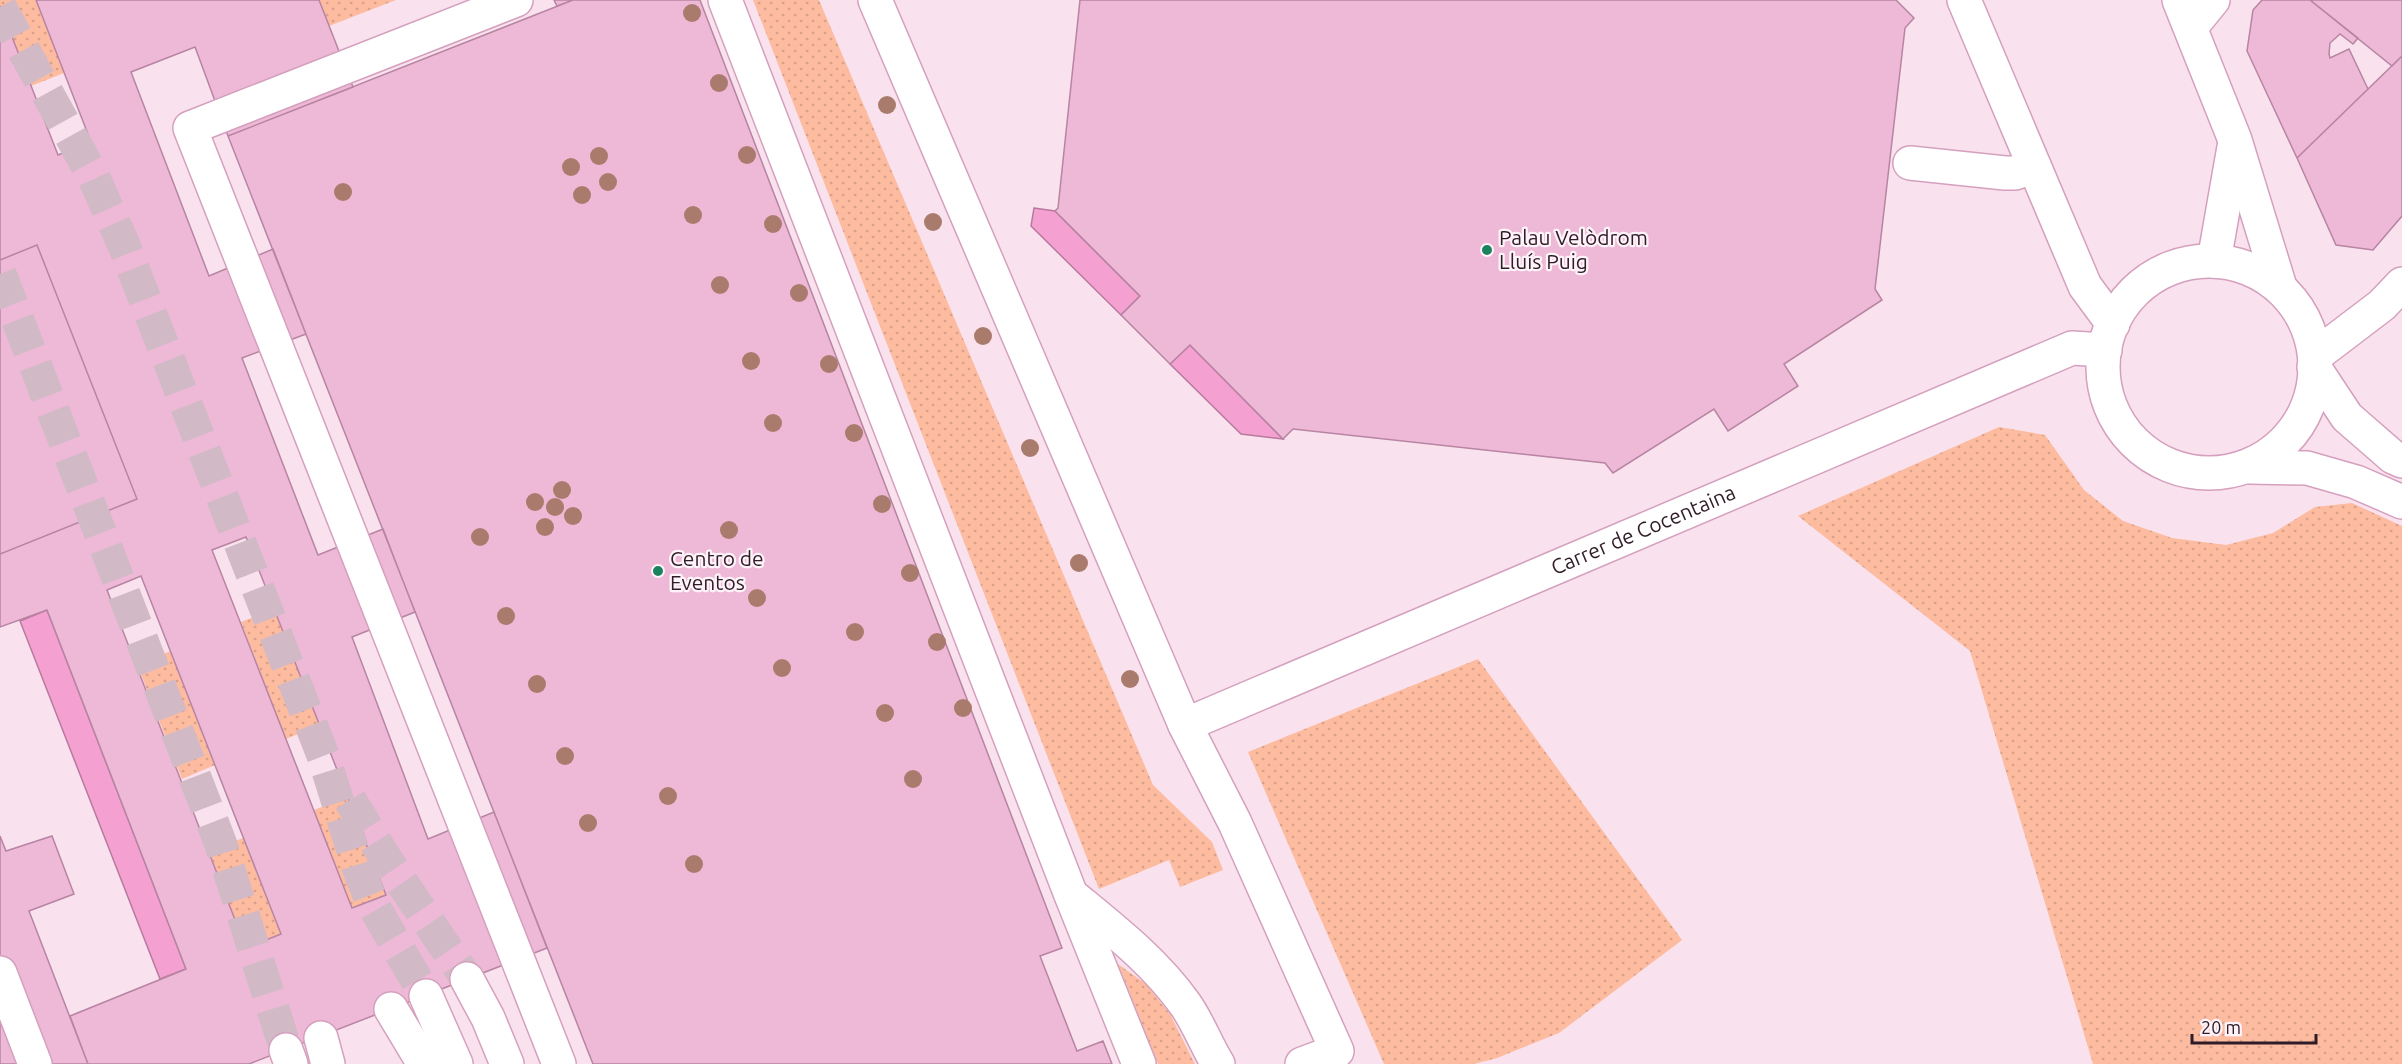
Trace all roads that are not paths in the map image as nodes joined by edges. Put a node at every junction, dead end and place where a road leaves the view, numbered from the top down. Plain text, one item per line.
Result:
1 (516, 0) edge
2 (725, 0) edge
3 (874, 0) edge
4 (1964, 0) edge
5 (2212, 0) edge
6 (2185, 13) edge
7 (2235, 140) junction
8 (1910, 163) dead end
9 (2034, 165) junction
10 (2214, 261) junction
11 (2402, 284) edge
12 (2280, 287) junction
13 (2109, 337) junction
14 (2314, 362) junction
15 (2402, 461) edge
16 (2249, 466) junction
17 (2402, 502) edge
18 (1185, 725) junction
19 (1071, 895) junction
20 (0, 973) edge
21 (467, 980) tunnel mouth
22 (426, 996) tunnel mouth
23 (392, 1009) tunnel mouth
24 (35, 1064) edge
25 (424, 1064) edge
26 (456, 1064) edge
27 (507, 1064) edge
28 (559, 1064) edge
29 (1139, 1064) edge
30 (1218, 1064) edge
31 (1302, 1064) edge

1 - 28 street
2 - 19 street
3 - 18 street
4 - 9 street
5 - 6 street
6 - 7 street
7 - 10 street
7 - 12 street
8 - 9 street
9 - 13 street
10 - 12 street
10 - 13 street
11 - 14 street
12 - 14 street
13 - 16 street
13 - 18 street, Carrer de Cocentaina
14 - 15 street
14 - 16 street
16 - 17 street
18 - 31 street
19 - 29 street
19 - 30 street
20 - 24 street
21 - 27 street
22 - 26 street
23 - 25 street

